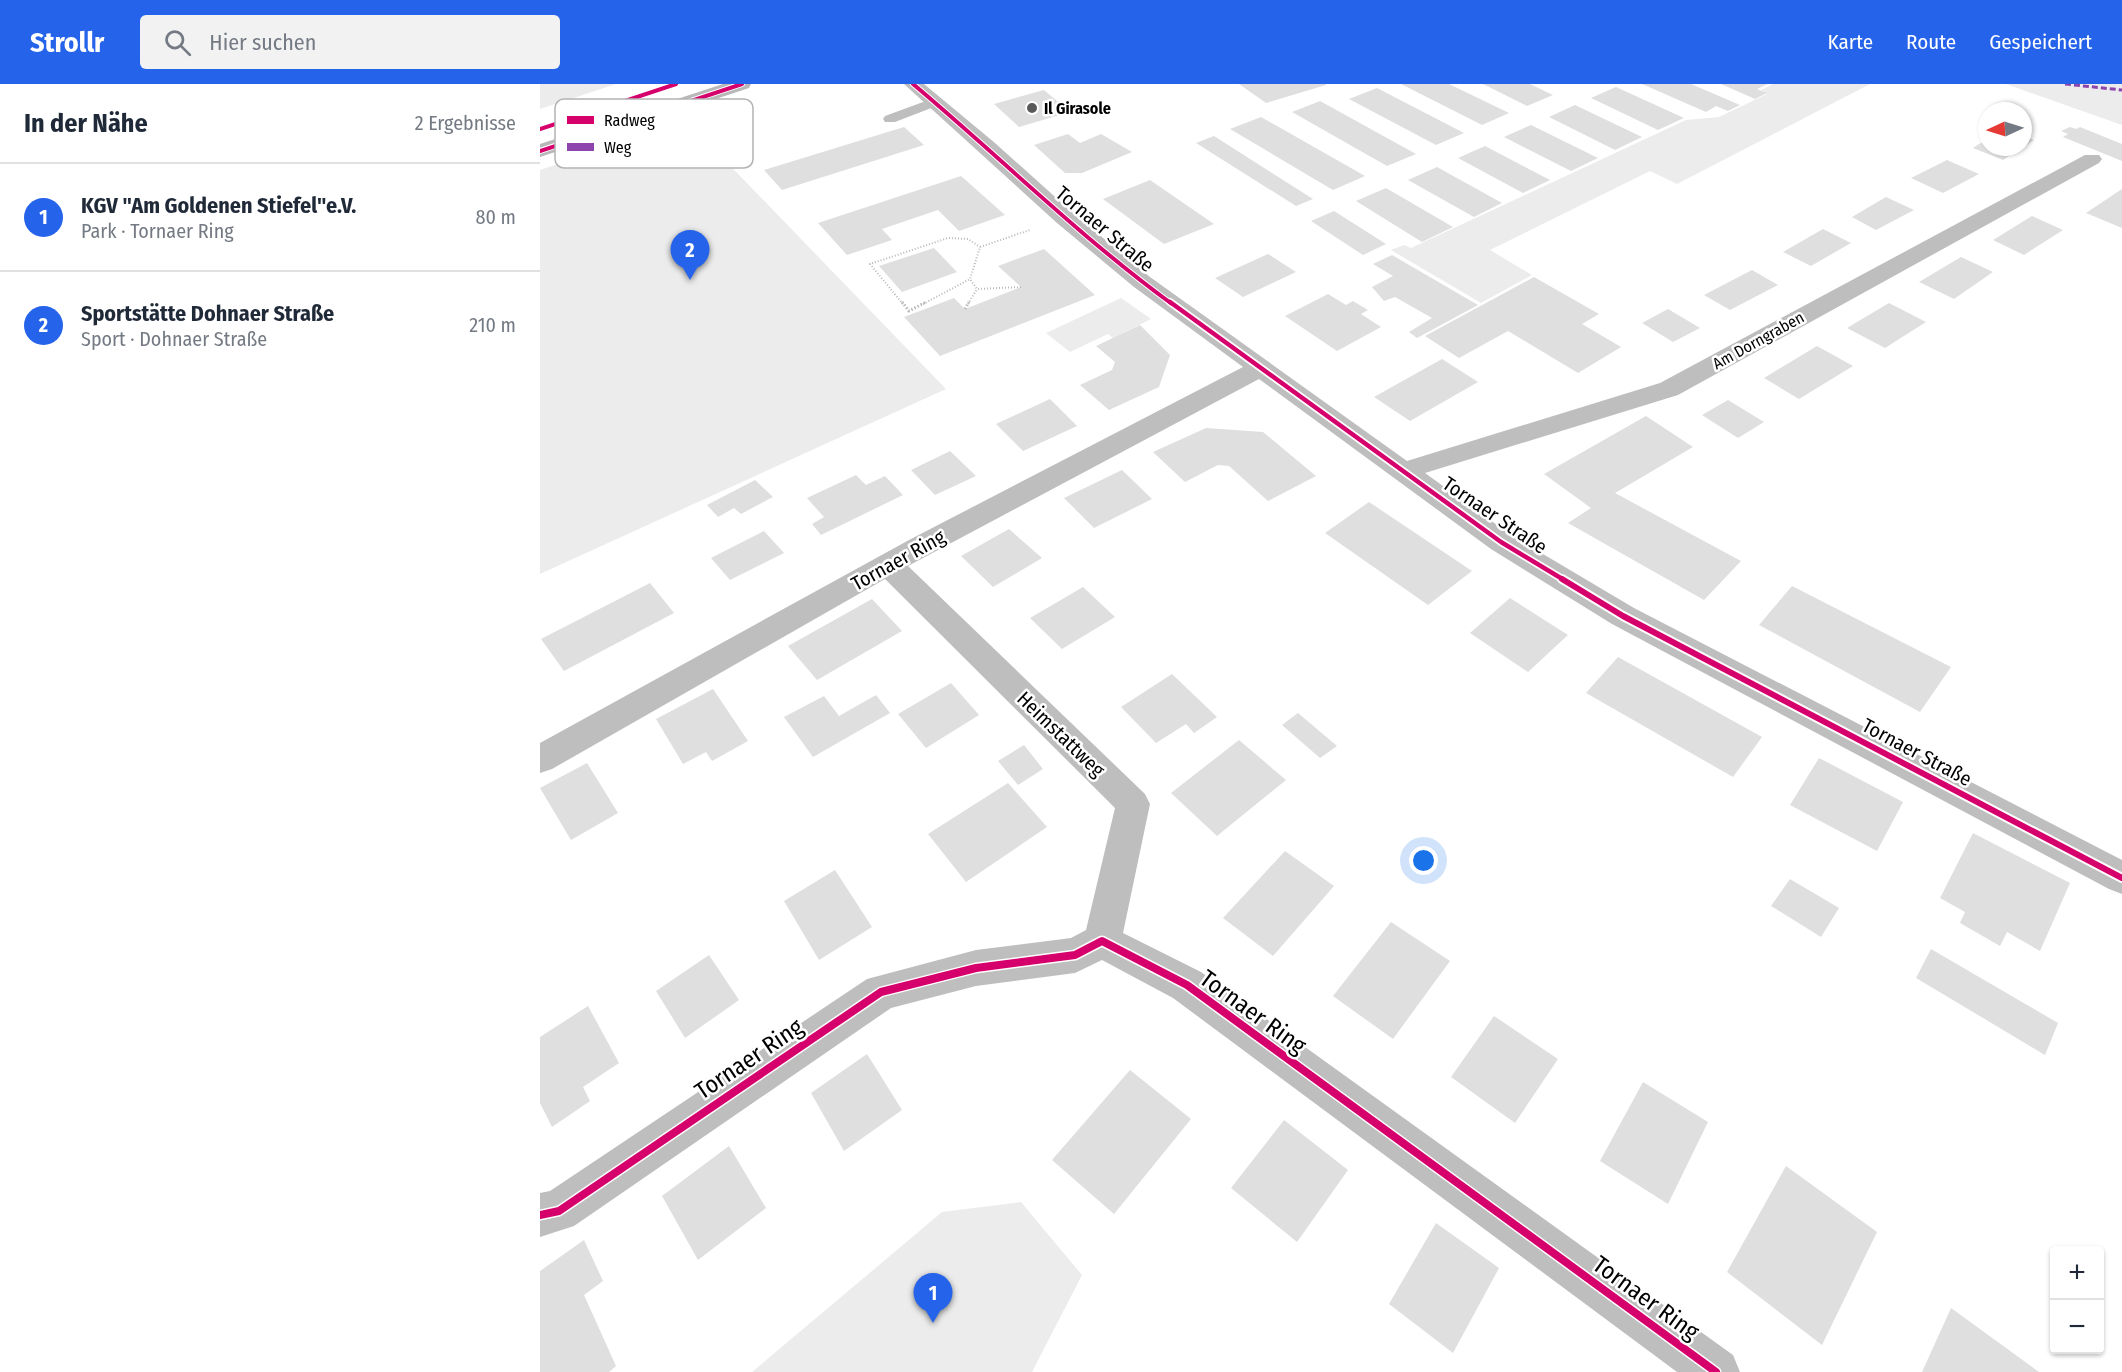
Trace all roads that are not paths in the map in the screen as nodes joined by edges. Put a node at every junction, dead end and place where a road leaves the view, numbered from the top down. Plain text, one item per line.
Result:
1 (676, 84) edge
2 (742, 84) edge
3 (913, 84) edge
4 (631, 99) edge
5 (697, 99) edge
6 (934, 102) junction
7 (890, 119) dead end
8 (555, 124) edge
9 (540, 129) edge
10 (555, 146) edge
11 (540, 151) edge
12 (2092, 159) dead end
13 (1260, 368) junction
14 (1403, 471) junction
15 (888, 565) junction
16 (540, 759) edge
17 (2122, 878) edge
18 (1102, 941) junction
19 (540, 1215) edge
20 (1716, 1372) edge

1 - 4 main road
2 - 5 main road
3 - 6 street, Tornaer Straße
6 - 7 lane
6 - 13 street, Tornaer Straße
8 - 9 main road
10 - 11 main road
12 - 14 street, Am Dorngraben
13 - 14 street, Tornaer Straße
13 - 15 street, Tornaer Ring
14 - 17 street, Tornaer Straße
15 - 16 street, Tornaer Ring
15 - 18 street, Heimstattweg
18 - 19 street, Tornaer Ring
18 - 20 street, Tornaer Ring

